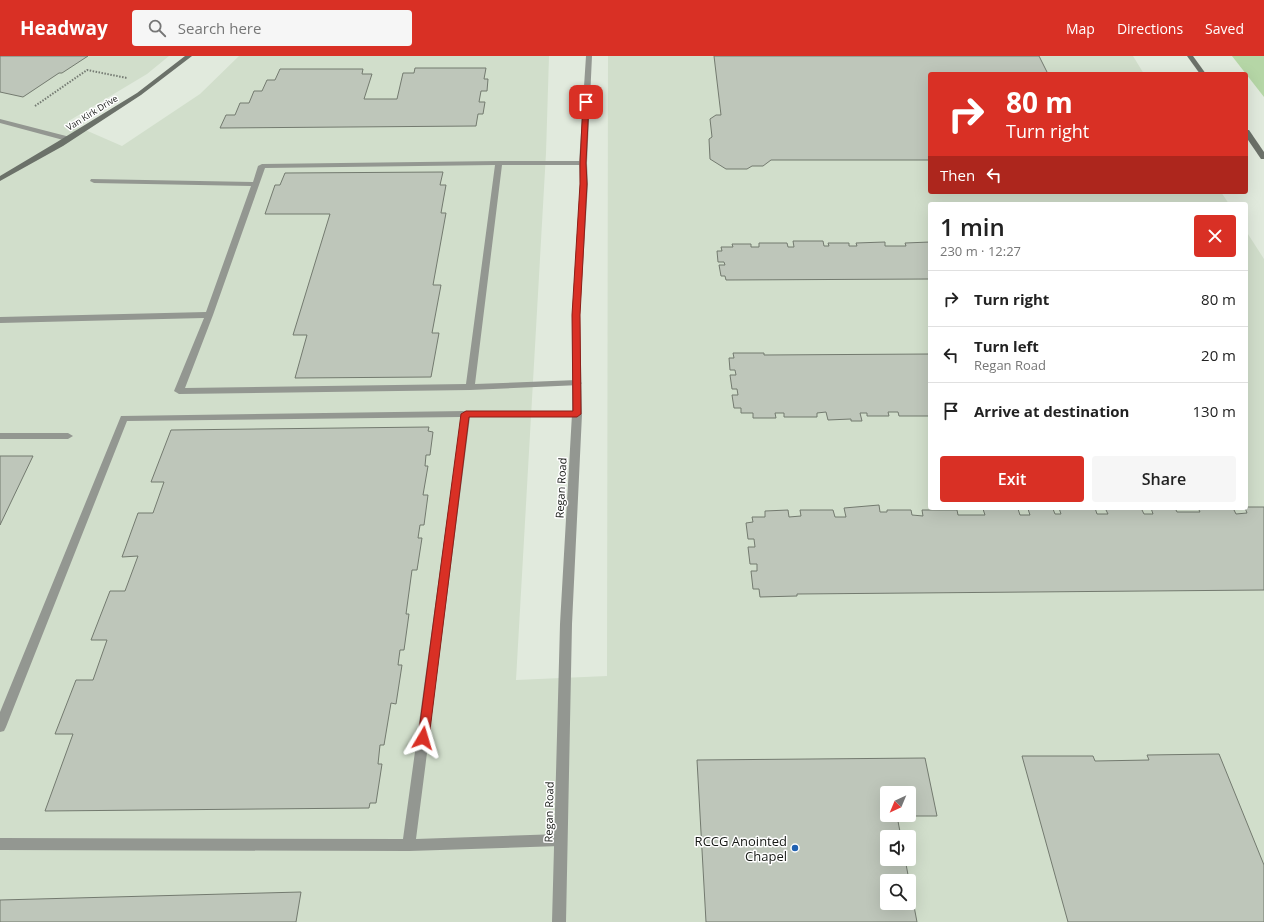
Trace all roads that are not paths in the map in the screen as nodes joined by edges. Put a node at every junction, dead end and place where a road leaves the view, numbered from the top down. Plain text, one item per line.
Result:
1 (189, 56) edge
2 (589, 56) edge
3 (1190, 56) edge
4 (1202, 72) edge
5 (0, 121) edge
6 (1248, 135) edge
7 (67, 139) junction
8 (1264, 157) edge
9 (499, 163) junction
10 (583, 163) junction
11 (0, 179) edge
12 (94, 181) dead end
13 (255, 184) junction
14 (209, 315) junction
15 (0, 320) edge
16 (577, 383) junction
17 (470, 387) junction
18 (466, 414) junction
19 (577, 414) junction
20 (0, 436) edge
21 (68, 436) dead end
22 (0, 727) edge
23 (560, 840) junction
24 (0, 844) edge
25 (409, 845) junction
26 (559, 922) edge

1 - 7 street, Van Kirk Drive
2 - 10 street, Regan Road
3 - 4 street
5 - 7 street
6 - 8 street
7 - 11 street, Van Kirk Drive
9 - 10 street
9 - 13 street
9 - 17 street
10 - 16 street, Regan Road
12 - 13 street
13 - 14 street
14 - 15 street
14 - 17 street
16 - 17 street
16 - 19 street, Regan Road
18 - 19 street
18 - 22 street
18 - 25 street
19 - 23 street, Regan Road
20 - 21 street
23 - 25 street
23 - 26 street, Regan Road
24 - 25 street

